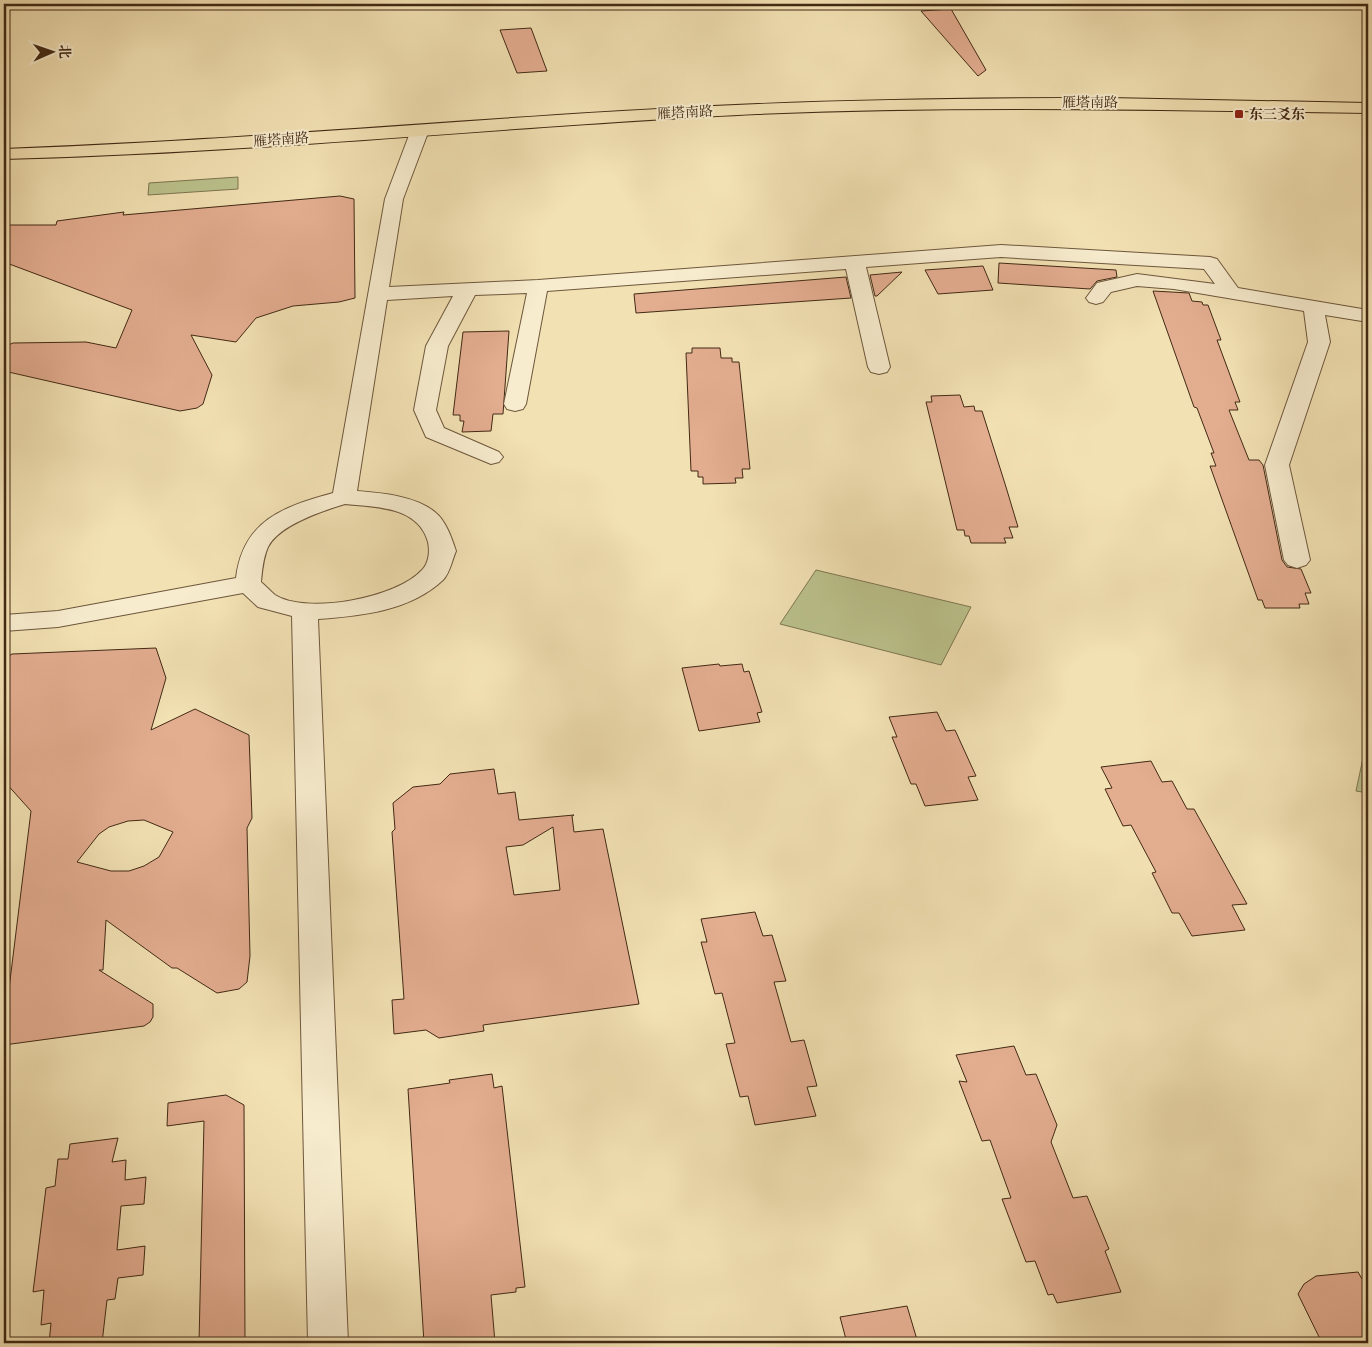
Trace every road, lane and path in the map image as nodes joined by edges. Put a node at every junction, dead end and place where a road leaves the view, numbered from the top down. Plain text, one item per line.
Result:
1 (1368, 101) edge
2 (1368, 108) edge
3 (420, 130) junction
4 (4, 138) edge
5 (4, 154) edge
6 (855, 262) junction
7 (538, 286) junction
8 (468, 290) junction
9 (1231, 292) junction
10 (378, 294) junction
11 (1096, 298) dead end
12 (1313, 306) junction
13 (1368, 316) edge
14 (879, 367) dead end
15 (515, 404) dead end
16 (491, 457) dead end
17 (344, 497) junction
18 (1297, 560) dead end
19 (248, 584) junction
20 (305, 612) junction
21 (4, 622) edge
22 (328, 1343) edge

1 - 4 main road, 雁塔南路
2 - 3 main road, 雁塔南路
3 - 5 main road, 雁塔南路
3 - 10 street
6 - 7 street
6 - 9 street
6 - 14 street
7 - 8 street
7 - 15 street
8 - 10 street
8 - 16 street
9 - 11 street
9 - 12 street
10 - 17 street
12 - 13 street
12 - 18 street
17 - 19 street
17 - 20 street
19 - 20 street
19 - 21 street
20 - 22 street

